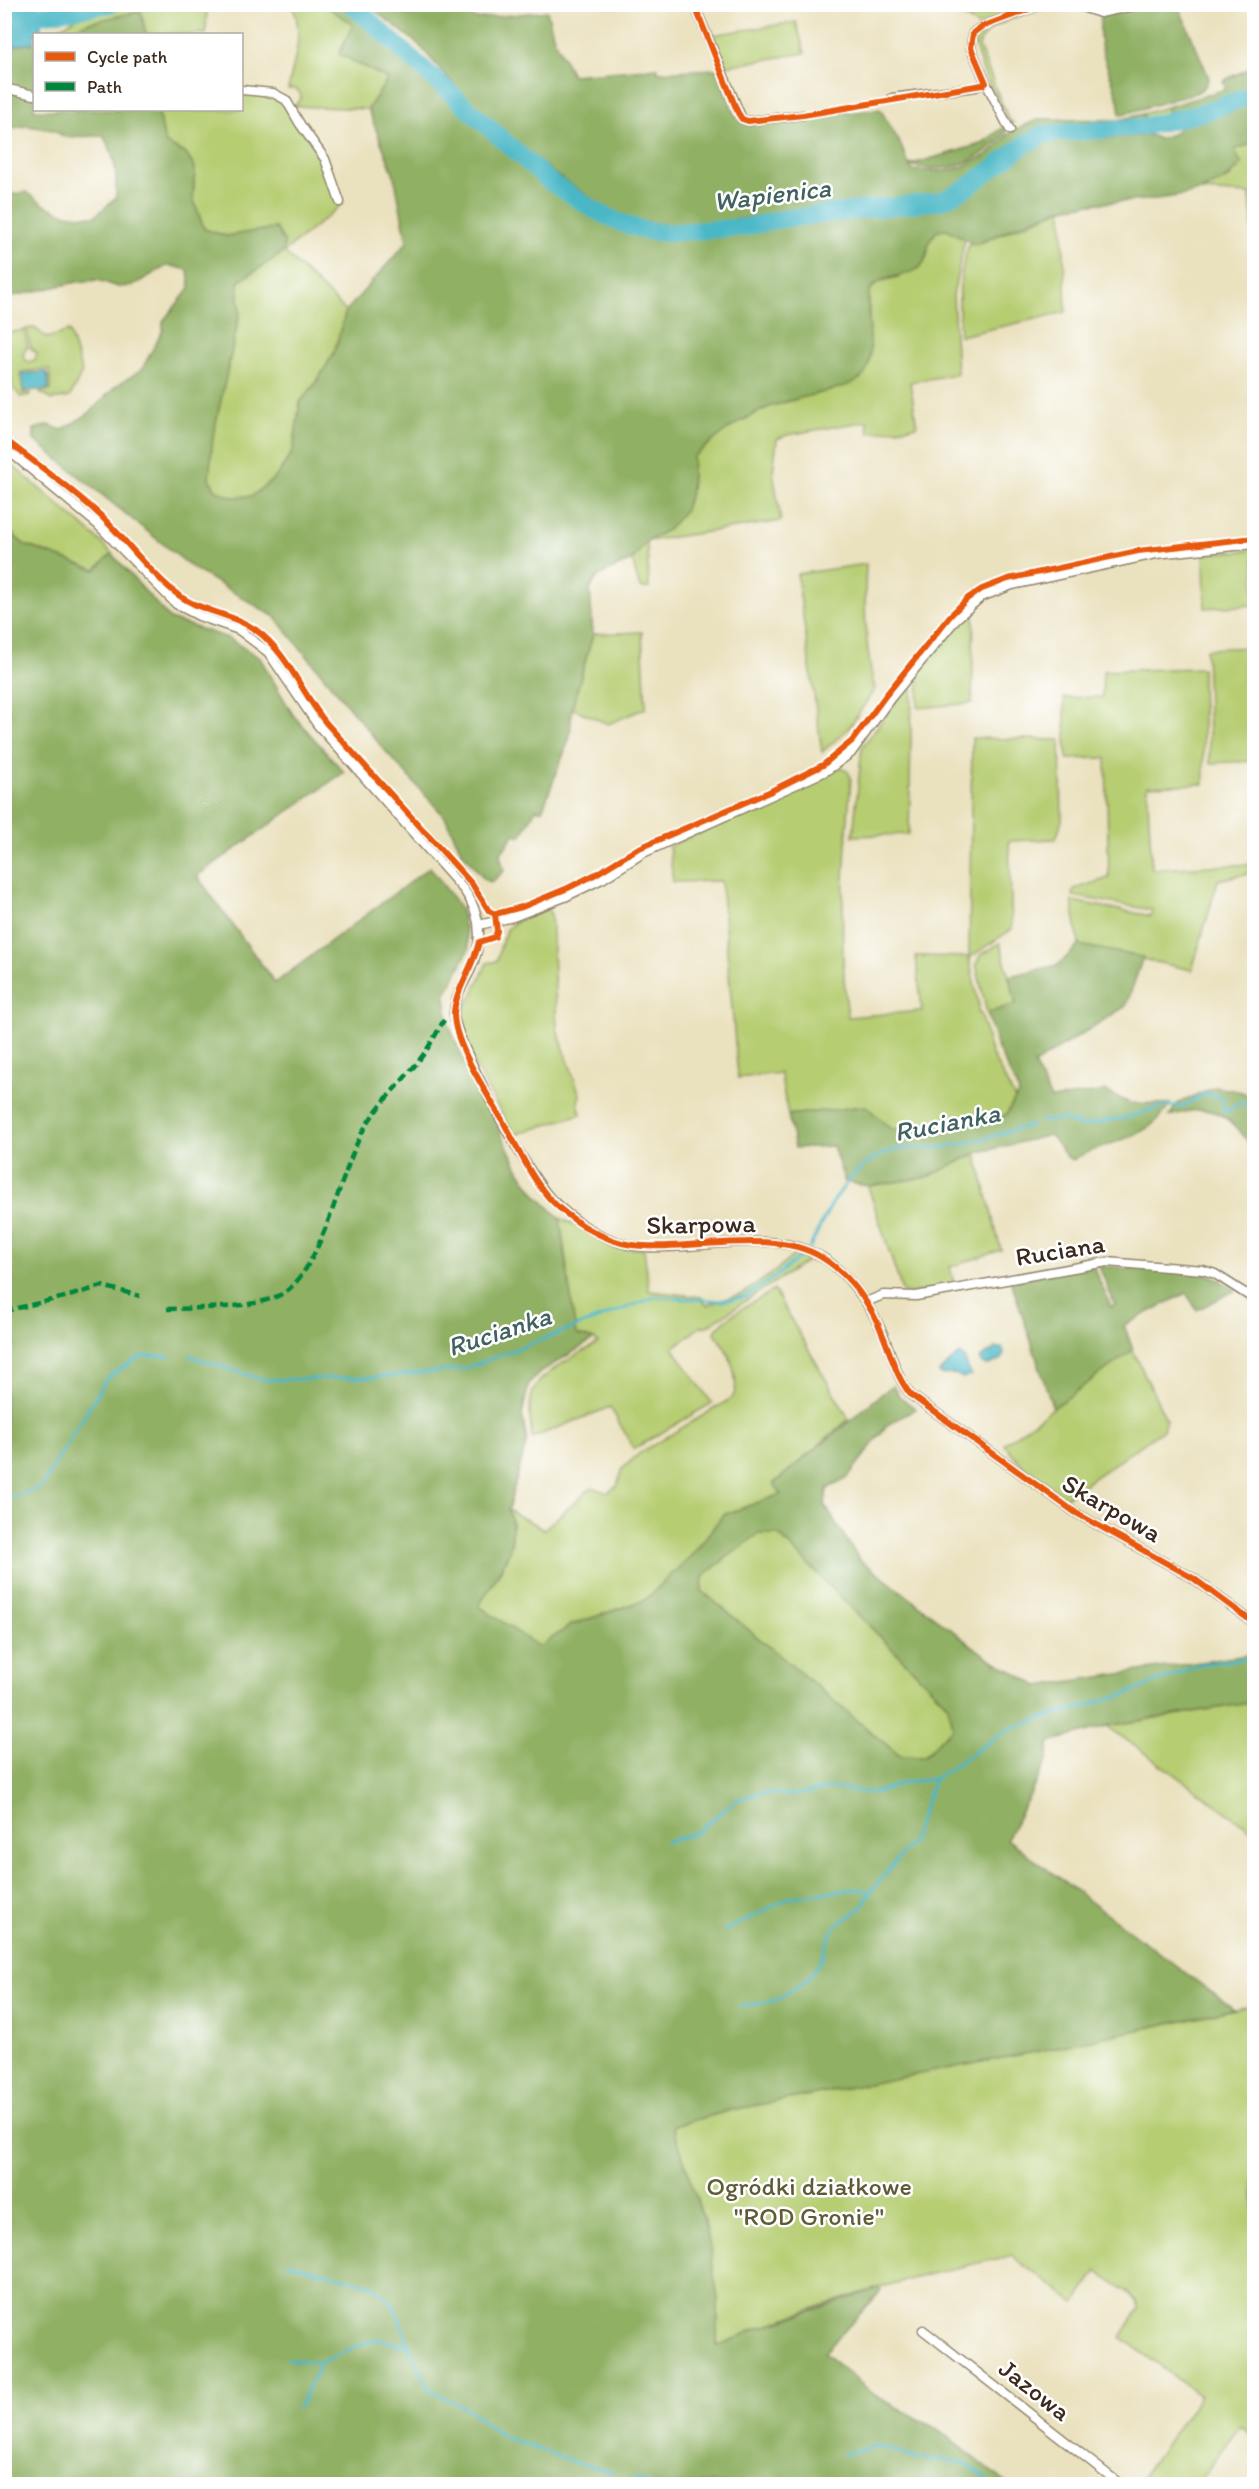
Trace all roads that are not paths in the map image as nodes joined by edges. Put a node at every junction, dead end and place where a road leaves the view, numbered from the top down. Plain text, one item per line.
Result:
1 (694, 4) edge
2 (1043, 4) edge
3 (1073, 4) edge
4 (1142, 4) edge
5 (986, 83) junction
6 (4, 88) edge
7 (243, 90) edge
8 (33, 95) edge
9 (892, 98) dead end
10 (803, 115) dead end
11 (1010, 129) dead end
12 (340, 202) dead end
13 (4, 447) edge
14 (1254, 544) edge
15 (479, 925) junction
16 (1254, 1299) edge
17 (866, 1302) junction
18 (1254, 1623) edge
19 (923, 2330) dead end
20 (1120, 2484) edge

1 - 10 street
2 - 5 street
3 - 4 street
5 - 9 street
5 - 11 street
6 - 8 street
7 - 12 street
13 - 15 street
14 - 15 street
15 - 17 street, Skarpowa
16 - 17 street, Ruciana
17 - 18 street, Skarpowa
19 - 20 street, Jazowa

